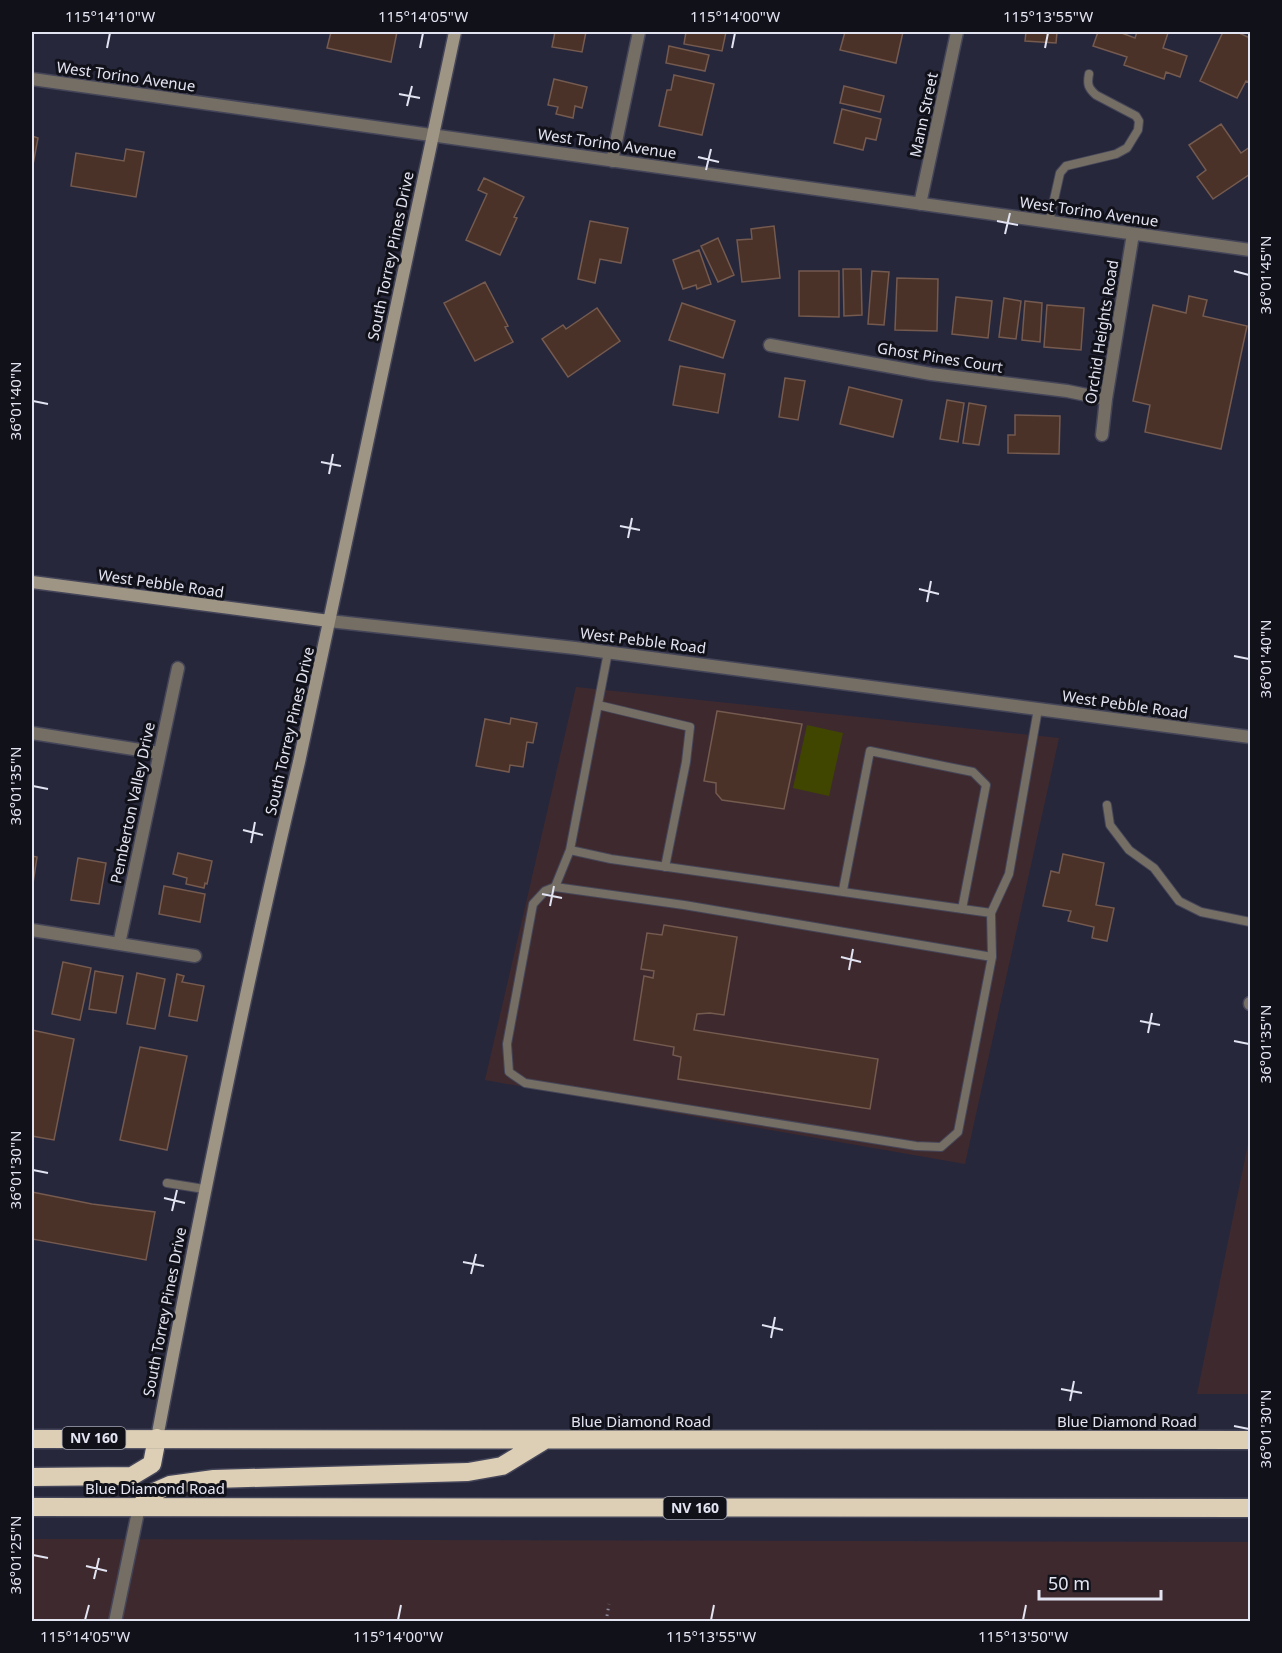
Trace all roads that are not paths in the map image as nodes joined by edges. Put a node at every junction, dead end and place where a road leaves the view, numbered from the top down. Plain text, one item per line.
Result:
1 (455, 32) edge
2 (639, 32) edge
3 (957, 32) edge
4 (1089, 74) dead end
5 (32, 79) edge
6 (433, 134) junction
7 (612, 160) junction
8 (920, 204) junction
9 (1049, 222) junction
10 (1133, 234) junction
11 (1251, 250) edge
12 (770, 345) dead end
13 (1106, 399) junction
14 (1102, 435) dead end
15 (32, 582) edge
16 (330, 621) junction
17 (608, 652) junction
18 (178, 668) dead end
19 (598, 705) junction
20 (1038, 709) junction
21 (32, 733) edge
22 (1251, 737) edge
23 (159, 753) junction
24 (1107, 805) dead end
25 (570, 850) junction
26 (665, 867) junction
27 (555, 887) junction
28 (843, 890) junction
29 (962, 909) junction
30 (991, 913) junction
31 (1251, 922) edge
32 (32, 930) edge
33 (118, 944) junction
34 (195, 956) dead end
35 (992, 957) junction
36 (167, 1183) dead end
37 (204, 1188) junction
38 (157, 1438) junction
39 (32, 1439) edge
40 (544, 1440) junction
41 (1251, 1440) edge
42 (32, 1477) edge
43 (32, 1507) edge
44 (139, 1507) junction
45 (1251, 1508) edge
46 (116, 1622) edge

1 - 6 street, South Torrey Pines Drive
2 - 7 street
3 - 8 street, Mann Street
4 - 9 lane
5 - 6 street, West Torino Avenue
6 - 7 street, West Torino Avenue
6 - 16 street, South Torrey Pines Drive
7 - 8 street, West Torino Avenue
8 - 9 street, West Torino Avenue
9 - 10 street, West Torino Avenue
10 - 11 street, West Torino Avenue
10 - 13 street, Orchid Heights Road
12 - 13 street, Ghost Pines Court
13 - 14 street, Orchid Heights Road
15 - 16 street, West Pebble Road
16 - 17 street, West Pebble Road
16 - 37 street, South Torrey Pines Drive
17 - 19 lane
17 - 20 street, West Pebble Road
18 - 23 street, Pemberton Valley Drive
19 - 25 lane
19 - 26 lane
20 - 22 street, West Pebble Road
20 - 30 lane
21 - 23 street
23 - 33 street, Pemberton Valley Drive
24 - 31 lane
25 - 26 lane
25 - 27 lane
26 - 28 lane
27 - 35 lane
27 - 35 lane
28 - 29 lane
28 - 29 lane
29 - 30 lane
30 - 35 lane
32 - 33 street
33 - 34 street
36 - 37 lane
37 - 38 street, South Torrey Pines Drive
38 - 39 highway, Blue Diamond Road / NV 160
38 - 40 highway, Blue Diamond Road / NV 160
38 - 42 highway
40 - 41 highway, Blue Diamond Road / NV 160
40 - 44 highway
43 - 44 highway, Blue Diamond Road / NV 160
44 - 45 highway, Blue Diamond Road / NV 160
44 - 46 street

